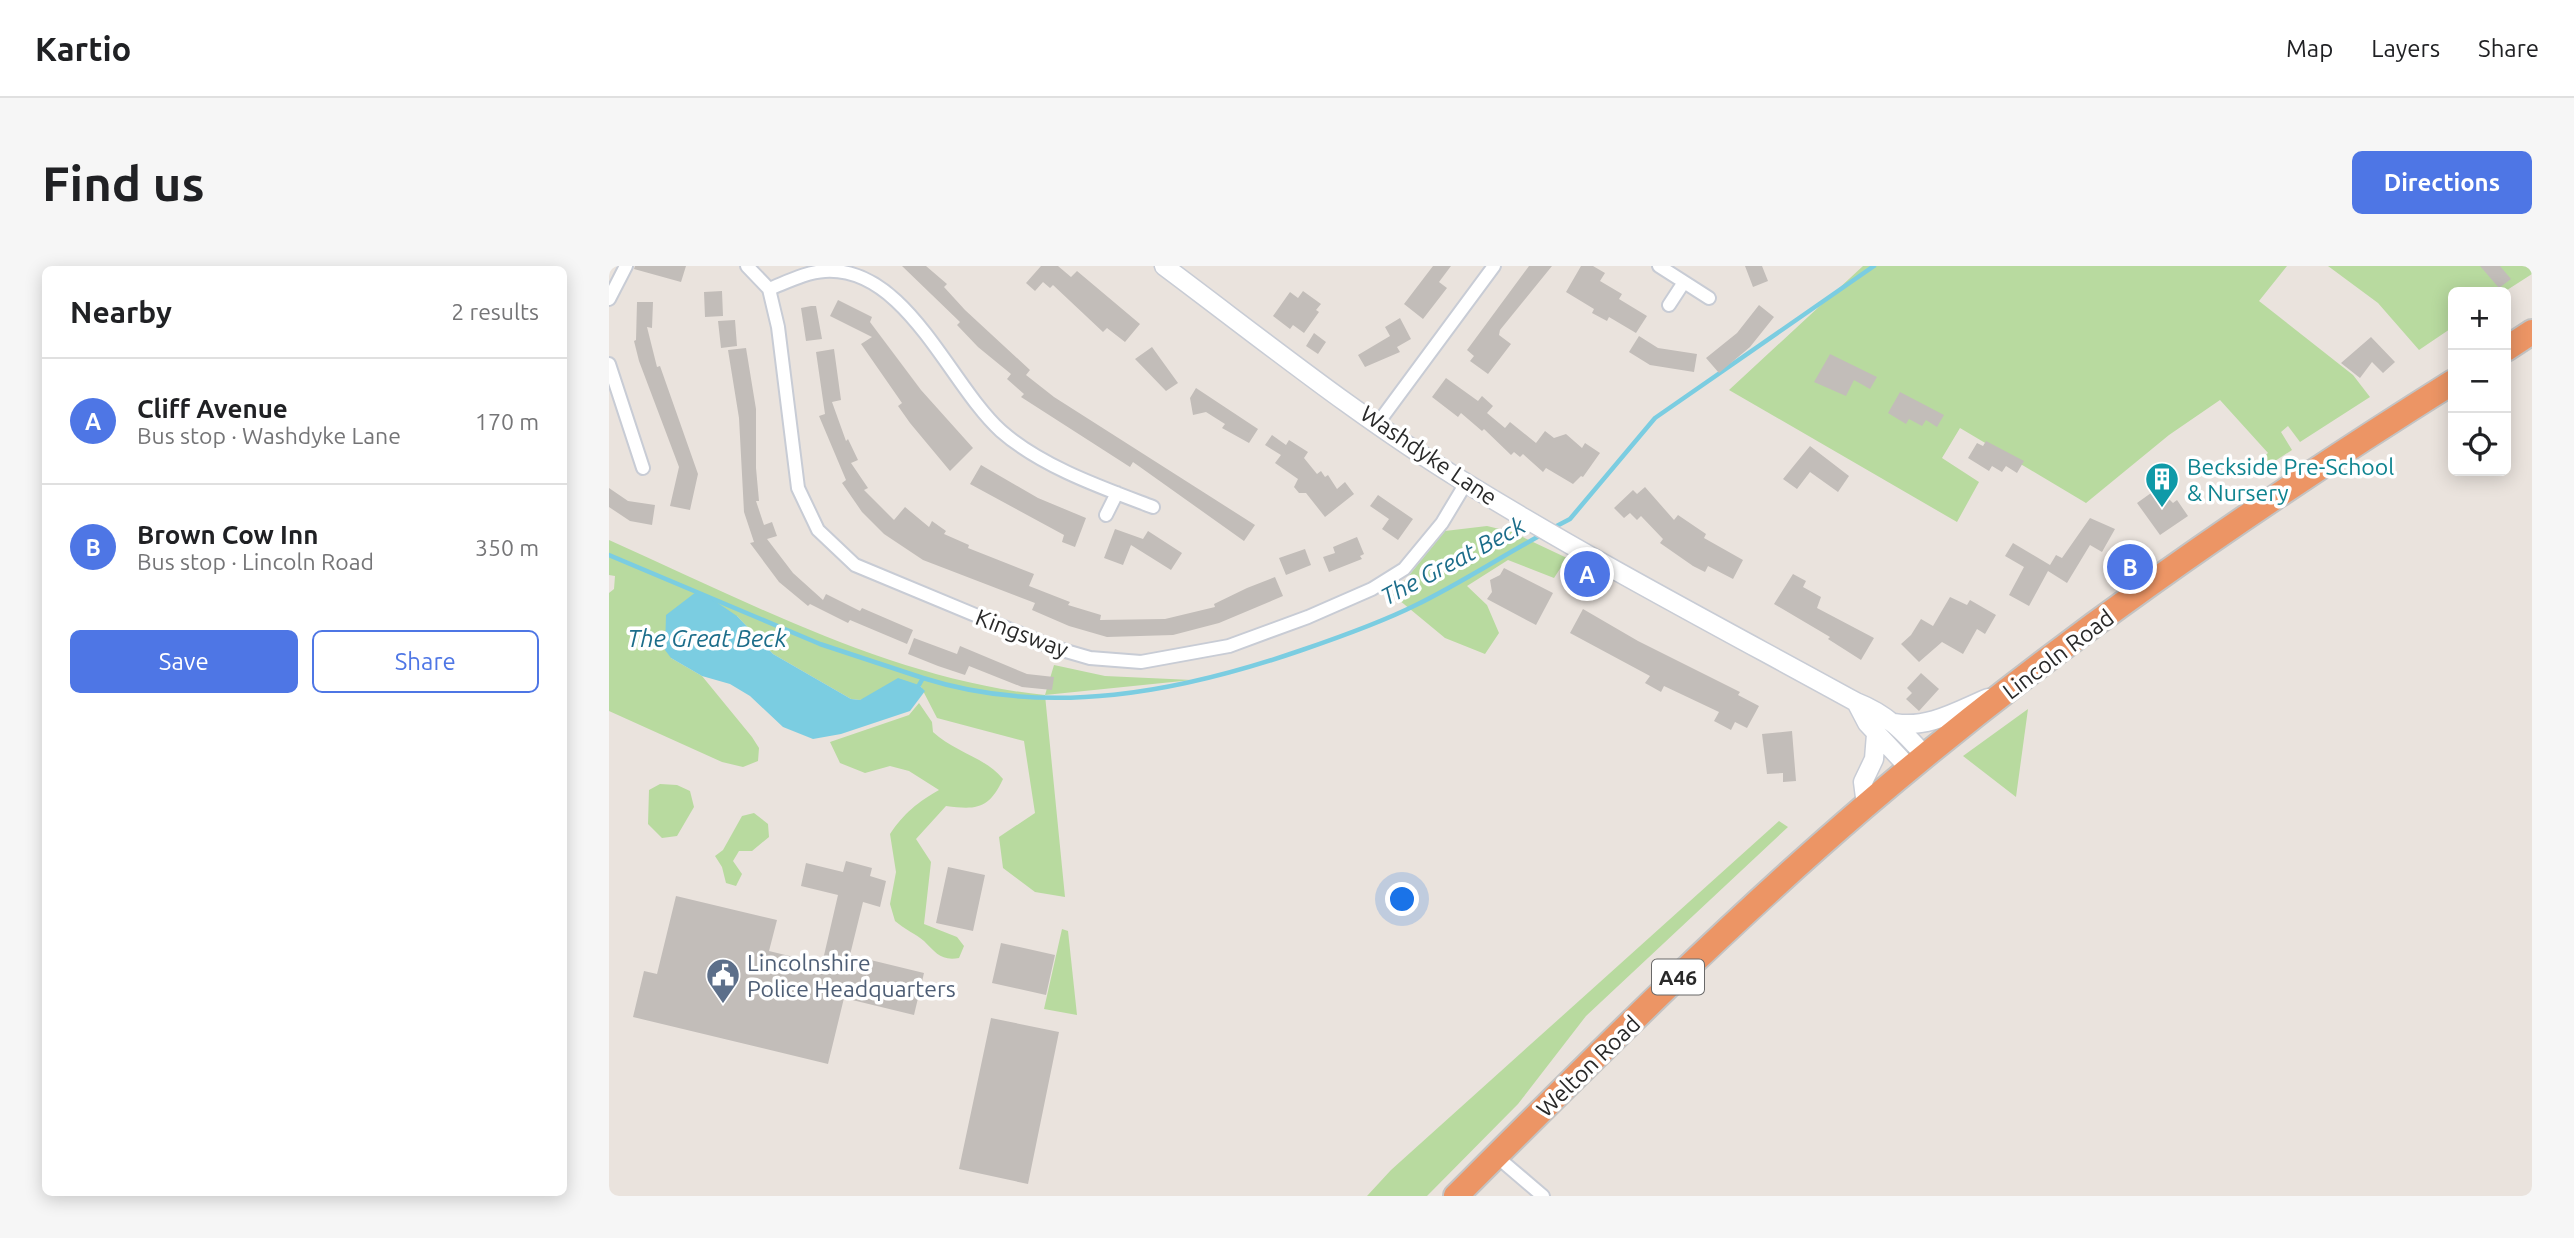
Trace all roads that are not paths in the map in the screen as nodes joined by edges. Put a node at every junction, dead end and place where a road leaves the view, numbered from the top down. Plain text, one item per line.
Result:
1 (626, 266) edge
2 (747, 266) edge
3 (1164, 266) edge
4 (1495, 266) edge
5 (1659, 266) edge
6 (1684, 282) junction
7 (769, 289) junction
8 (1709, 298) dead end
9 (609, 299) edge
10 (1669, 305) dead end
11 (2532, 332) edge
12 (2511, 346) edge
13 (609, 364) edge
14 (2448, 385) edge
15 (1378, 422) junction
16 (643, 468) dead end
17 (1466, 483) junction
18 (1117, 493) junction
19 (1153, 507) dead end
20 (1106, 515) dead end
21 (2015, 687) junction
22 (1856, 702) junction
23 (1895, 723) junction
24 (1876, 734) junction
25 (1918, 763) junction
26 (1866, 805) junction
27 (1496, 1156) junction
28 (1456, 1196) edge
29 (1543, 1196) edge

1 - 9 street
2 - 7 street
3 - 15 street, Washdyke Lane
4 - 15 street
5 - 6 street
6 - 8 street
6 - 10 street
7 - 17 street, Kingsway
7 - 18 street
11 - 12 highway
13 - 16 street
14 - 21 highway, Lincoln Road / A46
15 - 17 street, Washdyke Lane
17 - 22 street, Washdyke Lane
18 - 19 street
18 - 20 street
21 - 23 street
21 - 25 highway, Lincoln Road / A46
22 - 23 street, Washdyke Lane
22 - 24 street, Washdyke Lane
23 - 25 street, Washdyke Lane
24 - 25 street, Washdyke Lane
24 - 26 street
25 - 26 highway, Welton Road / A46
26 - 27 highway, Welton Road / A46
27 - 28 highway, Welton Road / A46
27 - 29 street

